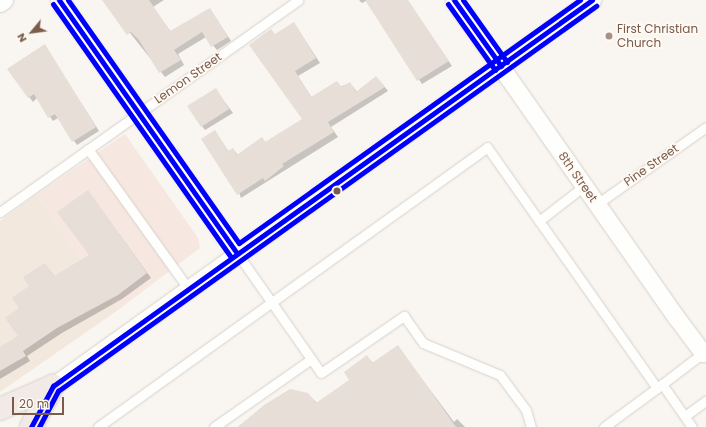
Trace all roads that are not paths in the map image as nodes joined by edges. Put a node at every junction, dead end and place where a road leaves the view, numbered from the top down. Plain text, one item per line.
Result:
1 (4, 0) edge
2 (58, 0) edge
3 (298, 0) edge
4 (454, 0) edge
5 (592, 0) edge
6 (0, 2) edge
7 (501, 66) junction
8 (139, 112) junction
9 (706, 127) edge
10 (88, 149) junction
11 (584, 186) junction
12 (597, 204) junction
13 (0, 212) edge
14 (539, 221) junction
15 (237, 253) junction
16 (188, 288) junction
17 (270, 303) junction
18 (705, 352) edge
19 (311, 359) junction
20 (53, 386) junction
21 (659, 386) junction
22 (706, 401) edge
23 (0, 409) edge
24 (685, 416) junction
25 (31, 427) edge
26 (98, 427) edge
27 (214, 427) edge
28 (531, 427) edge
29 (604, 427) edge
30 (692, 427) edge

1 - 6 street
2 - 8 street
3 - 8 lane, Lemon Street
4 - 7 street, 8th Street
5 - 7 street
7 - 11 street, 8th Street
7 - 15 street
8 - 10 lane, Lemon Street
8 - 15 street
9 - 12 lane, Pine Street
10 - 13 lane, Lemon Street
10 - 16 lane
11 - 12 street, 8th Street
11 - 14 lane
12 - 18 street, 8th Street
14 - 17 lane
14 - 21 lane
15 - 16 street
15 - 17 lane
16 - 20 street
17 - 19 lane
17 - 26 lane
18 - 21 lane
19 - 27 lane
19 - 28 lane
20 - 23 highway
20 - 25 highway
21 - 24 lane
21 - 29 lane
22 - 24 lane
24 - 30 lane

